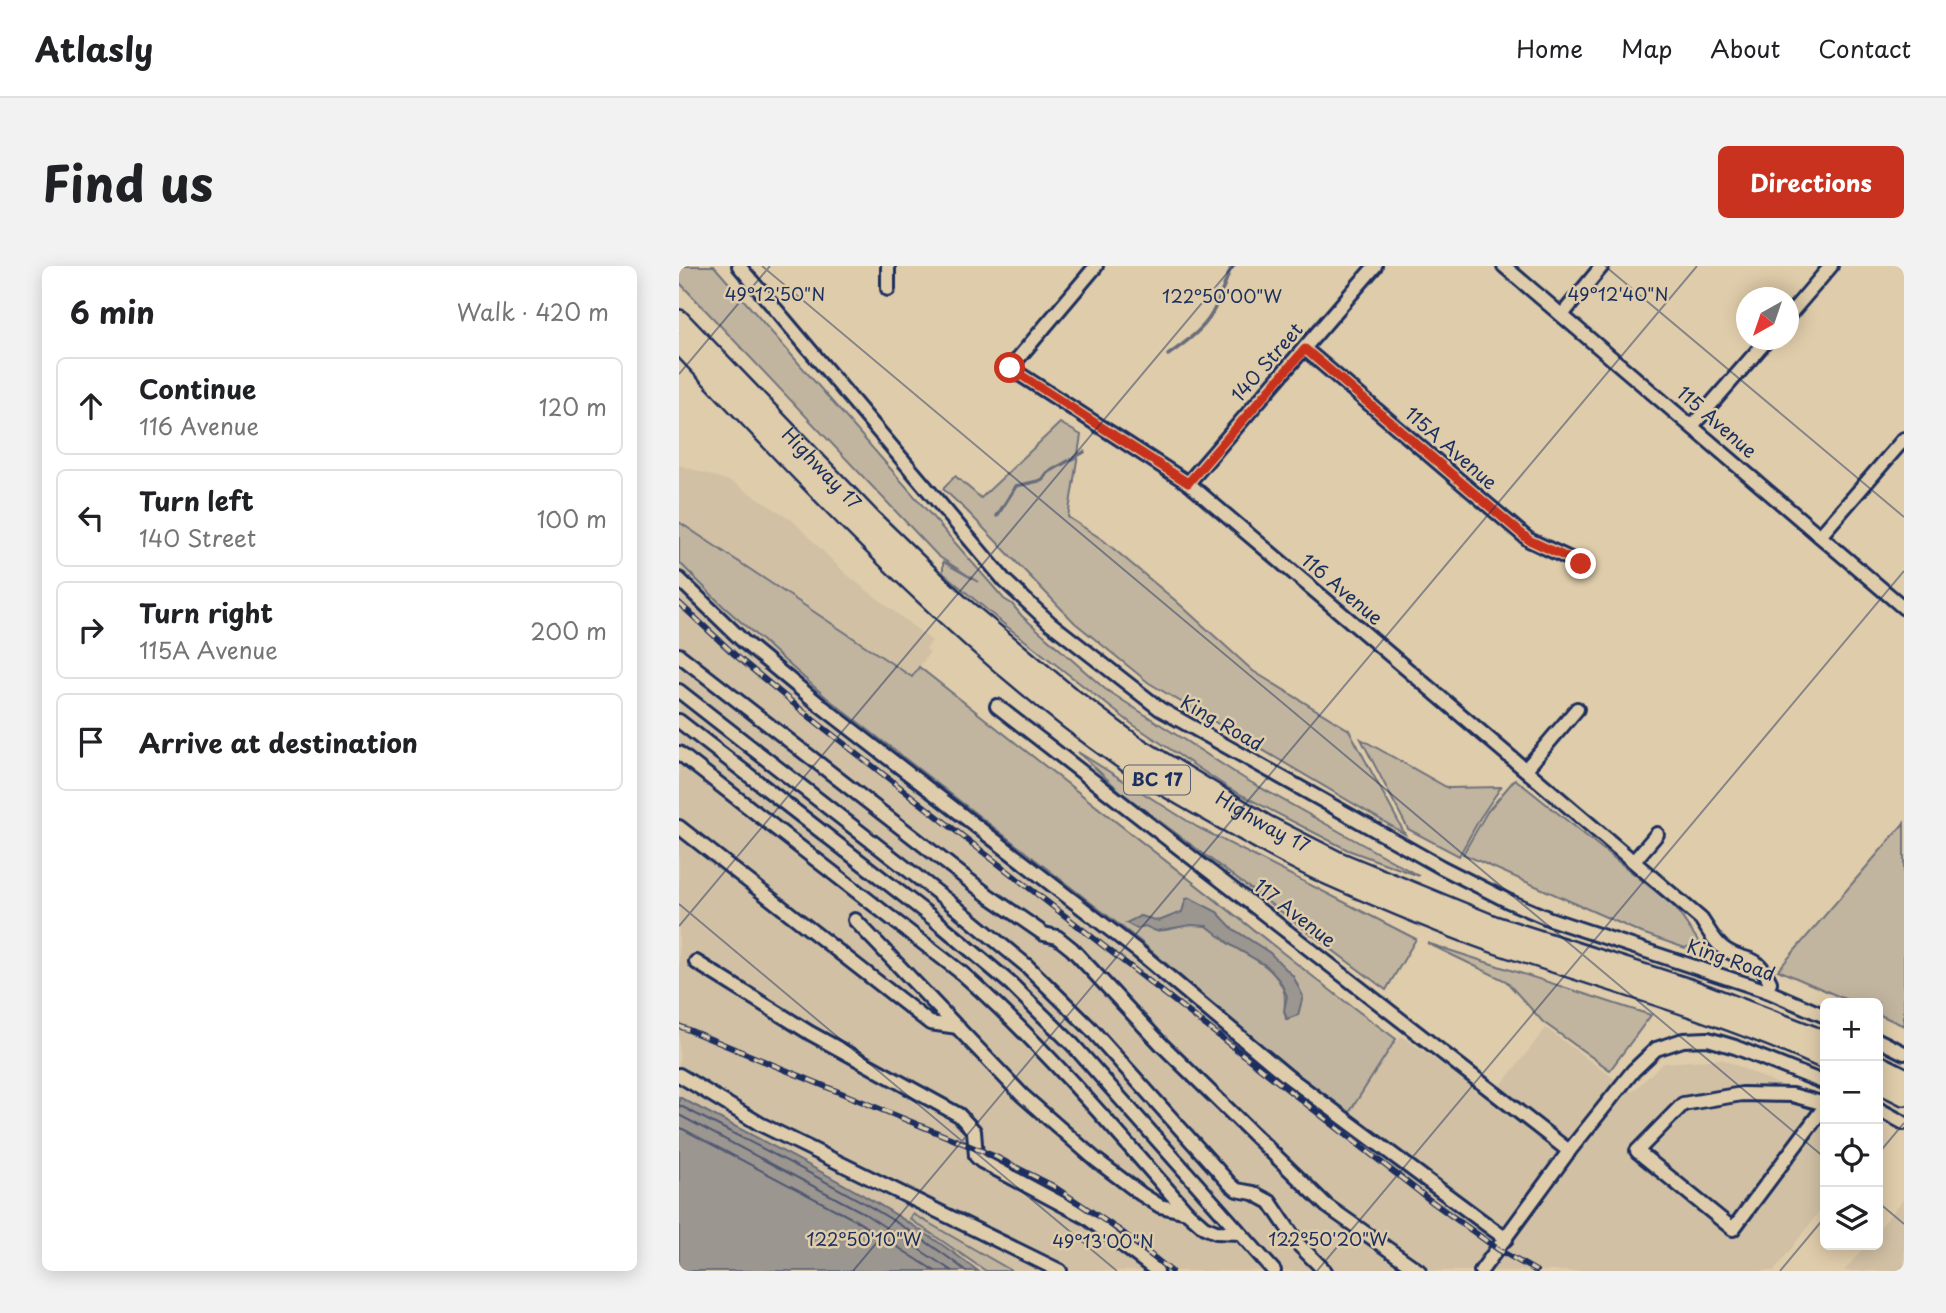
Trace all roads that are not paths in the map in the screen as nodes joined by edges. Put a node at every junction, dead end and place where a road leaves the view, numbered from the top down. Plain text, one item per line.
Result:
1 (739, 266) edge
2 (888, 266) edge
3 (1096, 266) edge
4 (1375, 266) edge
5 (1504, 266) edge
6 (1602, 266) edge
7 (1831, 266) edge
8 (888, 289) dead end
9 (1799, 303) edge
10 (1562, 315) junction
11 (679, 320) edge
12 (679, 343) edge
13 (1305, 349) junction
14 (1758, 350) edge
15 (1692, 426) junction
16 (1904, 439) edge
17 (1188, 483) junction
18 (1820, 536) junction
19 (1581, 564) dead end
20 (679, 579) edge
21 (1904, 608) edge
22 (679, 655) edge
23 (679, 691) edge
24 (997, 706) dead end
25 (1577, 709) dead end
26 (679, 720) edge
27 (679, 752) edge
28 (1526, 769) junction
29 (679, 827) edge
30 (1657, 834) dead end
31 (1633, 861) junction
32 (855, 920) dead end
33 (696, 962) dead end
34 (1766, 991) junction
35 (1820, 1014) edge
36 (958, 1027) junction
37 (1820, 1039) edge
38 (1883, 1042) edge
39 (1904, 1053) edge
40 (1820, 1057) edge
41 (1883, 1068) edge
42 (679, 1074) edge
43 (1904, 1078) edge
44 (1820, 1081) edge
45 (1883, 1084) edge
46 (1904, 1095) edge
47 (1825, 1105) edge
48 (1883, 1112) edge
49 (1904, 1123) edge
50 (1569, 1151) junction
51 (1187, 1212) junction
52 (1240, 1233) junction
53 (1506, 1239) junction
54 (1060, 1271) edge
55 (1157, 1271) edge
56 (1274, 1271) edge
57 (1325, 1271) edge
58 (1419, 1271) edge
59 (1481, 1271) edge

1 - 34 street, King Road
2 - 8 street
3 - 17 street, 116 Avenue
4 - 13 street, 140 Street
5 - 10 street, 115 Avenue
6 - 10 street
7 - 9 street
10 - 15 street, 115 Avenue
11 - 37 highway, Highway 17 / BC 17
12 - 40 highway, Highway 17 / BC 17
13 - 17 street, 140 Street
13 - 19 street, 115A Avenue
14 - 15 street
15 - 18 street, 115 Avenue
16 - 18 street
17 - 28 street, 116 Avenue
18 - 21 street, 115 Avenue
20 - 53 street
22 - 58 street
23 - 57 street
24 - 50 street, 117 Avenue
25 - 28 street
26 - 52 street
27 - 51 street
28 - 31 street, 116 Avenue
29 - 36 street
30 - 31 street
31 - 34 street, 116 Avenue
32 - 36 street
33 - 55 street
34 - 35 street, King Road
36 - 51 street
38 - 39 street
41 - 43 highway
42 - 54 street
44 - 50 street
45 - 46 highway
47 - 47 street
48 - 49 street
50 - 53 street
51 - 52 street
52 - 56 street
53 - 59 street

